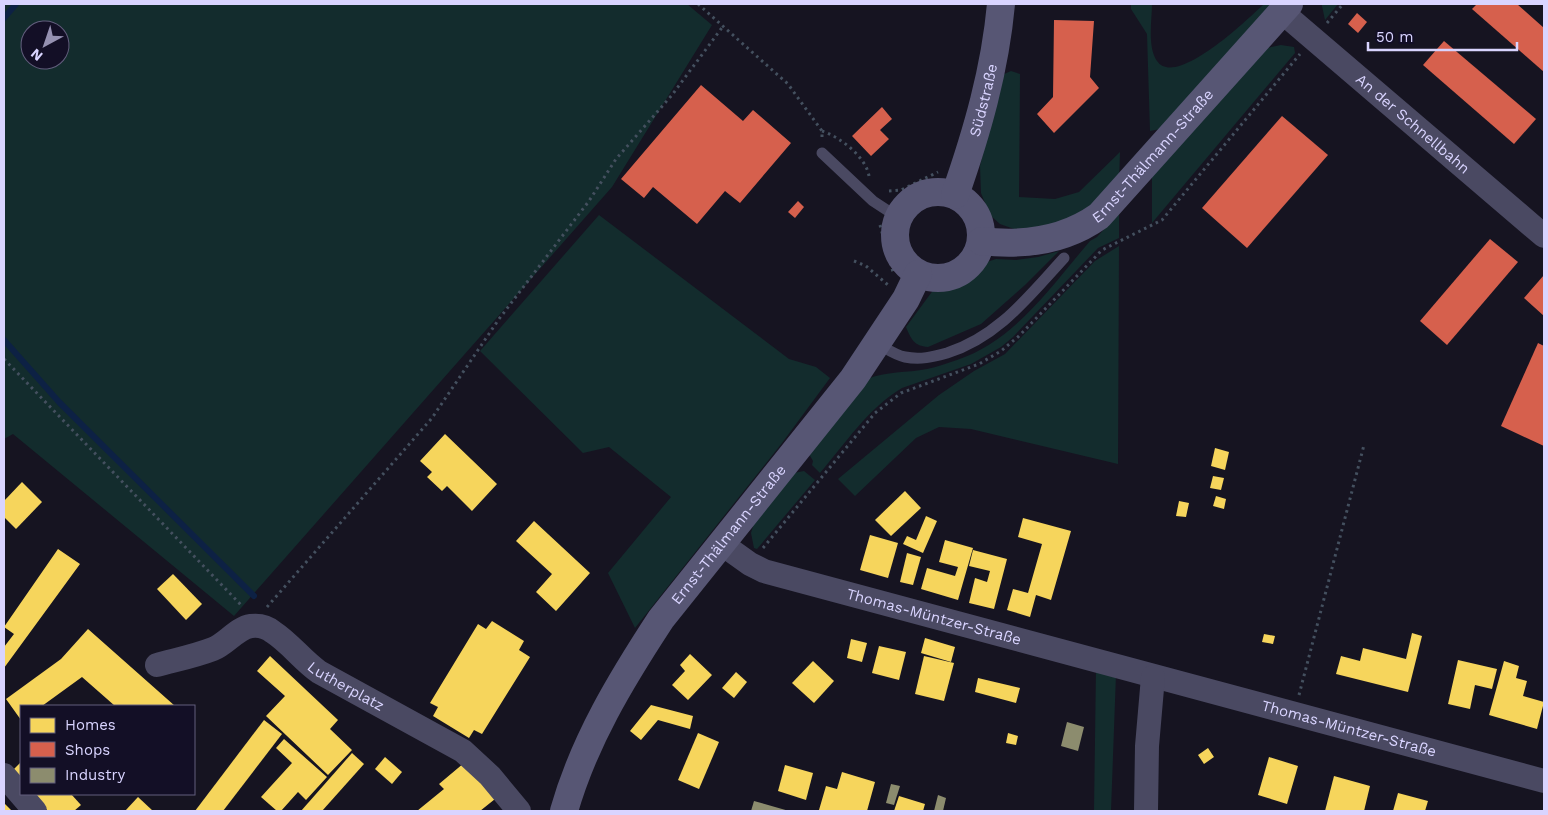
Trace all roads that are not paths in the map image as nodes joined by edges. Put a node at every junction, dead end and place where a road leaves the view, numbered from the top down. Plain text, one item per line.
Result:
1 (1001, 4) edge
2 (1286, 8) edge
3 (822, 153) road end
4 (955, 195) junction
5 (899, 218) junction
6 (1544, 236) edge
7 (981, 241) junction
8 (1064, 258) dead end
9 (906, 275) junction
10 (878, 344) junction
11 (722, 544) junction
12 (157, 665) dead end
13 (1153, 677) junction
14 (4, 775) edge
15 (1544, 781) edge
16 (20, 794) edge
17 (21, 795) edge
18 (34, 811) edge
19 (519, 811) edge
20 (564, 811) edge
21 (1146, 811) edge

1 - 4 main road, Südstraße
2 - 6 street, An der Schnellbahn
2 - 7 main road, Ernst-Thälmann-Straße
3 - 5 lane
4 - 5 main road
4 - 7 main road
5 - 9 main road
7 - 9 main road
8 - 10 lane
9 - 10 main road, Ernst-Thälmann-Straße
10 - 11 main road, Ernst-Thälmann-Straße
11 - 13 street, Thomas-Müntzer-Straße
11 - 20 main road, Ernst-Thälmann-Straße
12 - 19 street, Lutherplatz
13 - 15 street, Thomas-Müntzer-Straße
13 - 21 street
14 - 16 street
17 - 18 street

